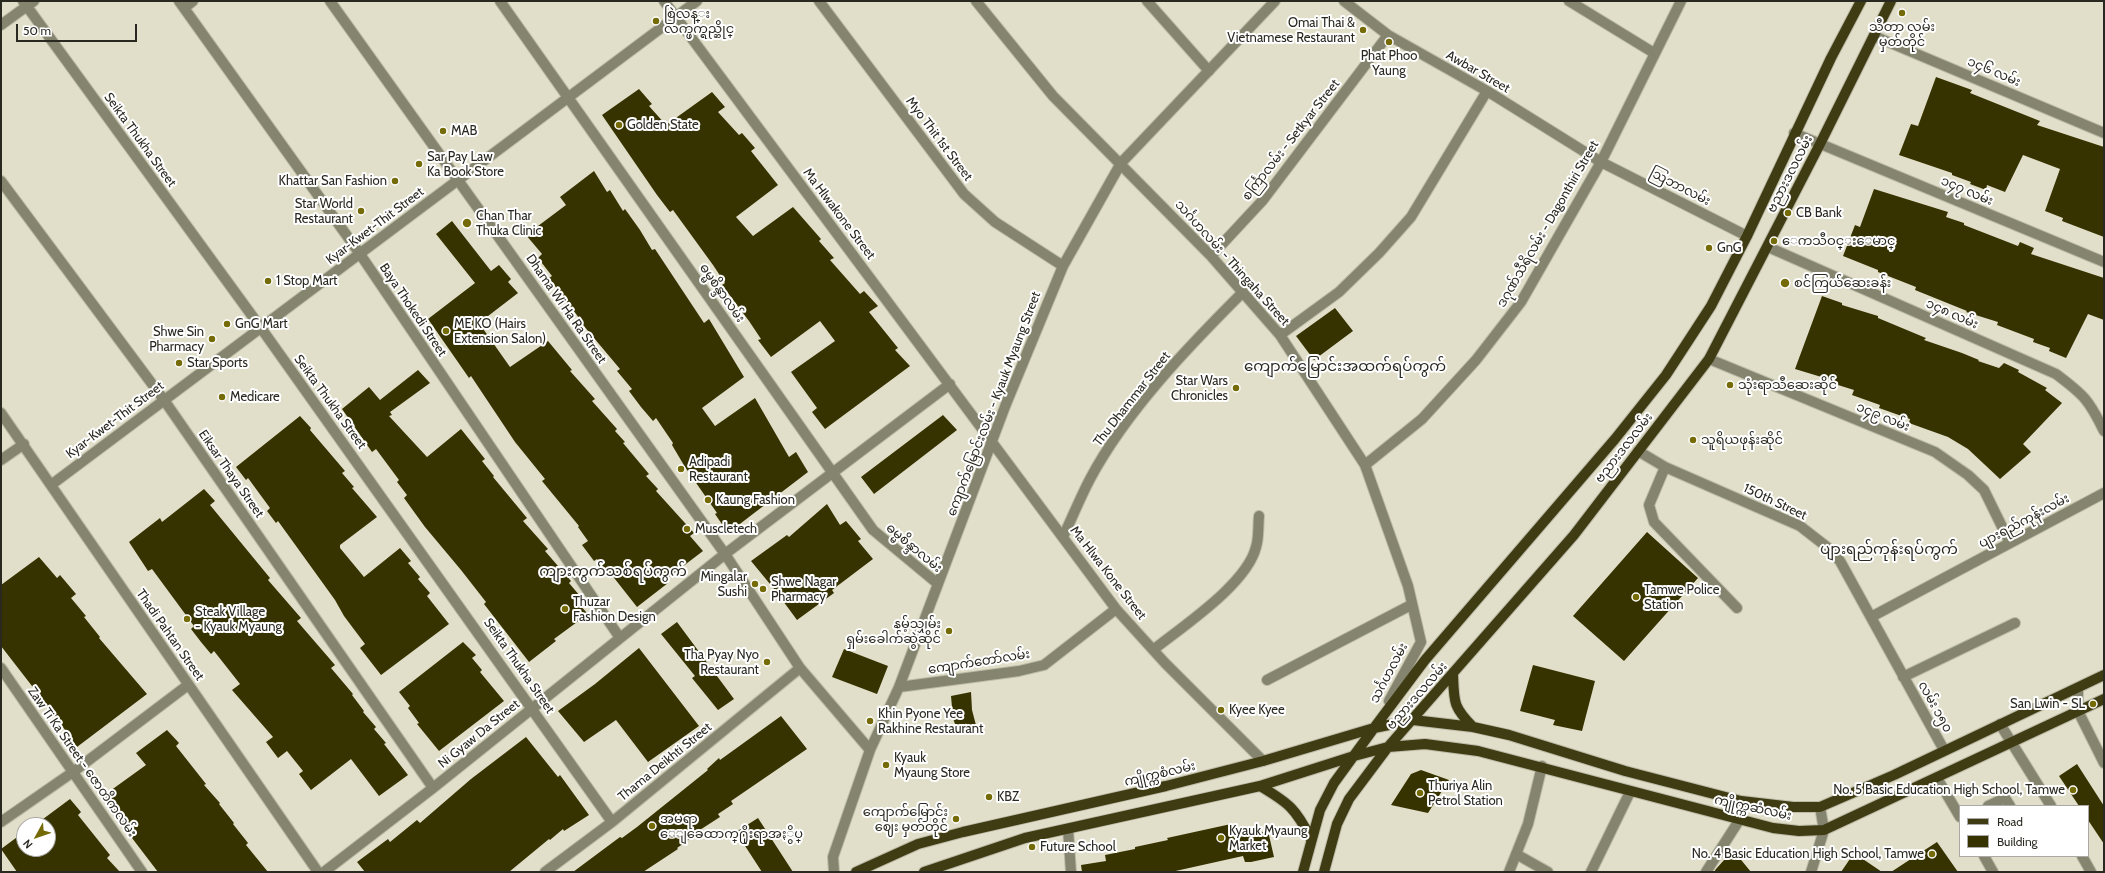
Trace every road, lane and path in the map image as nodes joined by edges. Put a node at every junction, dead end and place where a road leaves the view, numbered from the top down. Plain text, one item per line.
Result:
1 (192, 1) edge
2 (330, 1) edge
3 (500, 1) edge
4 (664, 1) edge
5 (697, 1) edge
6 (819, 1) edge
7 (976, 1) edge
8 (1147, 1) edge
9 (1276, 1) edge
10 (1344, 1) edge
11 (1569, 1) edge
12 (1681, 1) edge
13 (1861, 1) edge
14 (1892, 1) edge
15 (28, 3) edge
16 (181, 4) edge
17 (676, 17) junction
18 (1, 25) edge
19 (1388, 35) junction
20 (1874, 36) junction
21 (1654, 53) junction
22 (1209, 71) junction
23 (1487, 92) junction
24 (569, 97) junction
25 (1794, 133) junction
26 (2104, 133) edge
27 (1820, 144) junction
28 (1601, 162) junction
29 (1121, 163) junction
30 (458, 180) junction
31 (1, 181) edge
32 (1748, 236) junction
33 (1768, 247) junction
34 (360, 254) junction
35 (1211, 256) junction
36 (2104, 262) edge
37 (1063, 266) junction
38 (1243, 292) junction
39 (261, 328) junction
40 (1280, 335) junction
41 (1709, 359) junction
42 (950, 384) junction
43 (164, 400) junction
44 (1, 413) edge
45 (2104, 431) edge
46 (992, 443) junction
47 (24, 444) junction
48 (1638, 451) junction
49 (1, 460) edge
50 (1365, 465) junction
51 (1665, 467) junction
52 (833, 474) junction
53 (50, 485) junction
54 (2104, 493) edge
55 (1259, 516) dead end
56 (1063, 537) junction
57 (2010, 543) junction
58 (725, 554) junction
59 (938, 584) junction
60 (1411, 605) junction
61 (1116, 608) junction
62 (1737, 608) dead end
63 (1871, 617) junction
64 (2015, 623) dead end
65 (620, 638) junction
66 (1153, 650) junction
67 (1, 668) edge
68 (800, 668) junction
69 (1453, 674) junction
70 (2104, 675) edge
71 (1904, 677) junction
72 (1267, 680) dead end
73 (188, 685) junction
74 (899, 687) junction
75 (2078, 688) junction
76 (2104, 699) edge
77 (533, 708) junction
78 (2078, 711) junction
79 (1413, 720) junction
80 (2000, 724) junction
81 (1473, 727) junction
82 (1374, 728) junction
83 (2011, 742) junction
84 (1388, 747) junction
85 (870, 750) junction
86 (1944, 750) junction
87 (1354, 756) junction
88 (1263, 761) junction
89 (2104, 763) edge
90 (1542, 766) junction
91 (73, 772) junction
92 (1937, 778) junction
93 (1260, 786) junction
94 (432, 788) junction
95 (1630, 792) junction
96 (1990, 805) edge
97 (2009, 805) edge
98 (2050, 805) edge
99 (1820, 807) junction
100 (1959, 816) edge
101 (1740, 819) junction
102 (1, 822) edge
103 (612, 822) junction
104 (1068, 828) junction
105 (1824, 830) junction
106 (1311, 838) junction
107 (1516, 854) junction
108 (1985, 857) edge
109 (2083, 857) edge
110 (142, 872) edge
111 (318, 872) edge
112 (324, 872) edge
113 (545, 872) edge
114 (834, 872) edge
115 (856, 872) edge
116 (924, 872) edge
117 (1071, 872) edge
118 (1303, 872) edge
119 (1324, 872) edge
120 (1509, 872) edge
121 (1548, 872) edge
122 (1591, 872) edge
123 (1706, 872) edge
124 (1811, 872) edge
125 (1993, 872) edge
126 (2091, 872) edge

1 - 16 street
2 - 30 street, Dhama Wi Ha Ra Street
3 - 24 street, ဓမ္မစိန္ဒာလမ်း
4 - 17 street, Ma Hlwakone Street
5 - 17 street, Kyar-Kwet-Thit Street
6 - 37 street, Myo Thit 1st Street
7 - 29 street, သင်္ဂဟလမ်း - Thingaha Street
8 - 22 street
9 - 22 street, ကျောက်မြောင်းလမ်း - Kyauk Myaung Street
10 - 19 street, Awbar Street
11 - 21 street
12 - 21 street, ဒဂုဏ်သီရိလမ်း - Dagonthiri Street
13 - 25 main road, ဗညားဒလလမ်း
14 - 20 main road, ဗညားဒလလမ်း
15 - 18 street
15 - 39 street, Seikta Thukha Street
16 - 34 street, Baya Thokedi Street
17 - 24 street, Kyar-Kwet-Thit Street
17 - 42 street, Ma Hlwakone Street
19 - 23 street, Awbar Street
19 - 35 street, စင်္ကြာလမ်း - Setkyar Street
20 - 26 street, ၁၄၆ လမ်း
20 - 27 main road, ဗညားဒလလမ်း
21 - 28 street, ဒဂုဏ်သီရိလမ်း - Dagonthiri Street
22 - 29 street, ကျောက်မြောင်းလမ်း - Kyauk Myaung Street
23 - 28 street, Awbar Street
23 - 40 street
24 - 30 street, Kyar-Kwet-Thit Street
24 - 52 street, ဓမ္မစိန္ဒာလမ်း
25 - 27 street, ၁၄၇ လမ်း
25 - 32 main road, ဗညားဒလလမ်း
27 - 33 main road, ဗညားဒလလမ်း
27 - 36 street, ၁၄၇ လမ်း
28 - 32 street, ဩဘာလမ်း
28 - 50 street, ဒဂုဏ်သီရိလမ်း - Dagonthiri Street
29 - 35 street, သင်္ဂဟလမ်း - Thingaha Street
29 - 37 street, ကျောက်မြောင်းလမ်း - Kyauk Myaung Street
30 - 34 street, Kyar-Kwet-Thit Street
30 - 58 street, Dhama Wi Ha Ra Street
31 - 43 street, Eiksar Thaya Street
32 - 82 main road, ဗညားဒလလမ်း
33 - 41 main road, ဗညားဒလလမ်း
33 - 45 street, ၁၄၈ လမ်း
34 - 39 street, Kyar-Kwet-Thit Street
34 - 65 street, Baya Thokedi Street
35 - 38 street, သင်္ဂဟလမ်း - Thingaha Street
37 - 46 street, ကျောက်မြောင်းလမ်း - Kyauk Myaung Street
38 - 40 street, သင်္ဂဟလမ်း - Thingaha Street
38 - 56 street, Thu Dhammar Street
39 - 43 street, Kyar-Kwet-Thit Street
39 - 77 street, Seikta Thukha Street
40 - 50 street, သင်္ဂဟလမ်း - Thingaha Street
41 - 48 main road, ဗညားဒလလမ်း
41 - 57 street, ၁၄၉ လမ်း
42 - 46 street, Ma Hlwakone Street
42 - 52 street, Ni Gyaw Da Street
43 - 53 street, Kyar-Kwet-Thit Street
43 - 94 street, Eiksar Thaya Street
44 - 47 street, Thadi Pahtan Street
46 - 56 street, Ma Hlwa Kone Street
46 - 59 street, ကျောက်မြောင်းလမ်း - Kyauk Myaung Street
47 - 49 street
47 - 53 street, Thadi Pahtan Street
48 - 51 street, 150th Street
48 - 69 main road, ဗညားဒလလမ်း
50 - 60 street, သင်္ဂဟလမ်း - Thingaha Street
51 - 62 street
51 - 63 street, 150th Street
52 - 58 street, Ni Gyaw Da Street
52 - 59 street, ဓမ္မစိန္ဒာလမ်း
53 - 73 street, Thadi Pahtan Street
54 - 57 street, ပျားရည်ကုန်းလမ်း
55 - 66 street
56 - 61 street, Ma Hlwa Kone Street
57 - 63 street, ပျားရည်ကုန်းလမ်း
58 - 65 street, Ni Gyaw Da Street
58 - 68 street, Dhama Wi Ha Ra Street
59 - 74 street, ကျောက်မြောင်းလမ်း - Kyauk Myaung Street
60 - 72 street
60 - 82 street, သင်္ဂဟလမ်း
61 - 66 street, Ma Hlwa Kone Street
61 - 74 street, ကျောက်တော်လမ်း
63 - 71 street, 150th Street
64 - 71 street
65 - 77 street, Ni Gyaw Da Street
66 - 88 street, Ma Hlwa Kone Street
67 - 91 street, Zaw Ti Ka Street - ဇောတိကလမ်း
68 - 85 street, Dhama Wi Ha Ra Street
68 - 103 street, Thama Deikhti Street
69 - 79 main road, ဗညားဒလလမ်း
69 - 81 main road
70 - 75 main road, ကျိုက္ကဆံလမ်း
71 - 86 street, လမ်း ၁၅၀
73 - 91 street
73 - 111 street, Thadi Pahtan Street
74 - 85 street, ကျောက်မြောင်းလမ်း - Kyauk Myaung Street
75 - 78 street
75 - 80 main road, ကျိုက္ကဆံလမ်း
76 - 78 main road, ကျိုက္ကဆံလမ်း
77 - 94 street, Ni Gyaw Da Street
77 - 103 street, Seikta Thukha Street
78 - 83 main road, ကျိုက္ကဆံလမ်း
78 - 89 street
79 - 81 main road, ကျိုက္ကစံလမ်း
79 - 82 main road, ကျိုက္ကစံလမ်း
79 - 84 main road, ဗညားဒလလမ်း
80 - 83 street
80 - 86 main road, ကျိုက္ကဆံလမ်း
81 - 99 main road, ကျိုက္ကဆံလမ်း
82 - 87 main road, ဗညားဒလလမ်း
82 - 88 main road, ကျိုက္ကစံလမ်း
83 - 92 main road, ကျိုက္ကဆံလမ်း
83 - 98 street
84 - 87 main road
84 - 90 main road, ကျိုက္ကဆံလမ်း
84 - 119 main road, ဗညားဒလလမ်း
85 - 114 street, ကျောက်မြောင်းလမ်း - Kyauk Myaung Street
86 - 99 main road, ကျိုက္ကဆံလမ်း
87 - 93 main road
87 - 106 main road, ဗညားဒလလမ်း
88 - 115 main road, ကျိုက္ကစံလမ်း
90 - 95 main road, ကျိုက္ကဆံလမ်း
90 - 107 street
91 - 102 street
91 - 110 street, Zaw Ti Ka Street - ဇောတိကလမ်း
92 - 100 street
92 - 105 main road, ကျိုက္ကဆံလမ်း
93 - 104 main road
93 - 106 main road
94 - 112 street, Ni Gyaw Da Street
95 - 101 main road, ကျိုက္ကဆံလမ်း
95 - 122 street
96 - 97 street
99 - 105 street
101 - 105 main road, ကျိုက္ကဆံလမ်း
101 - 123 street
103 - 113 street, Thama Deikhti Street
104 - 116 main road
104 - 117 street
105 - 124 street
106 - 118 main road, ဗညားဒလလမ်း
107 - 120 street
107 - 121 street
108 - 125 street
109 - 126 street

